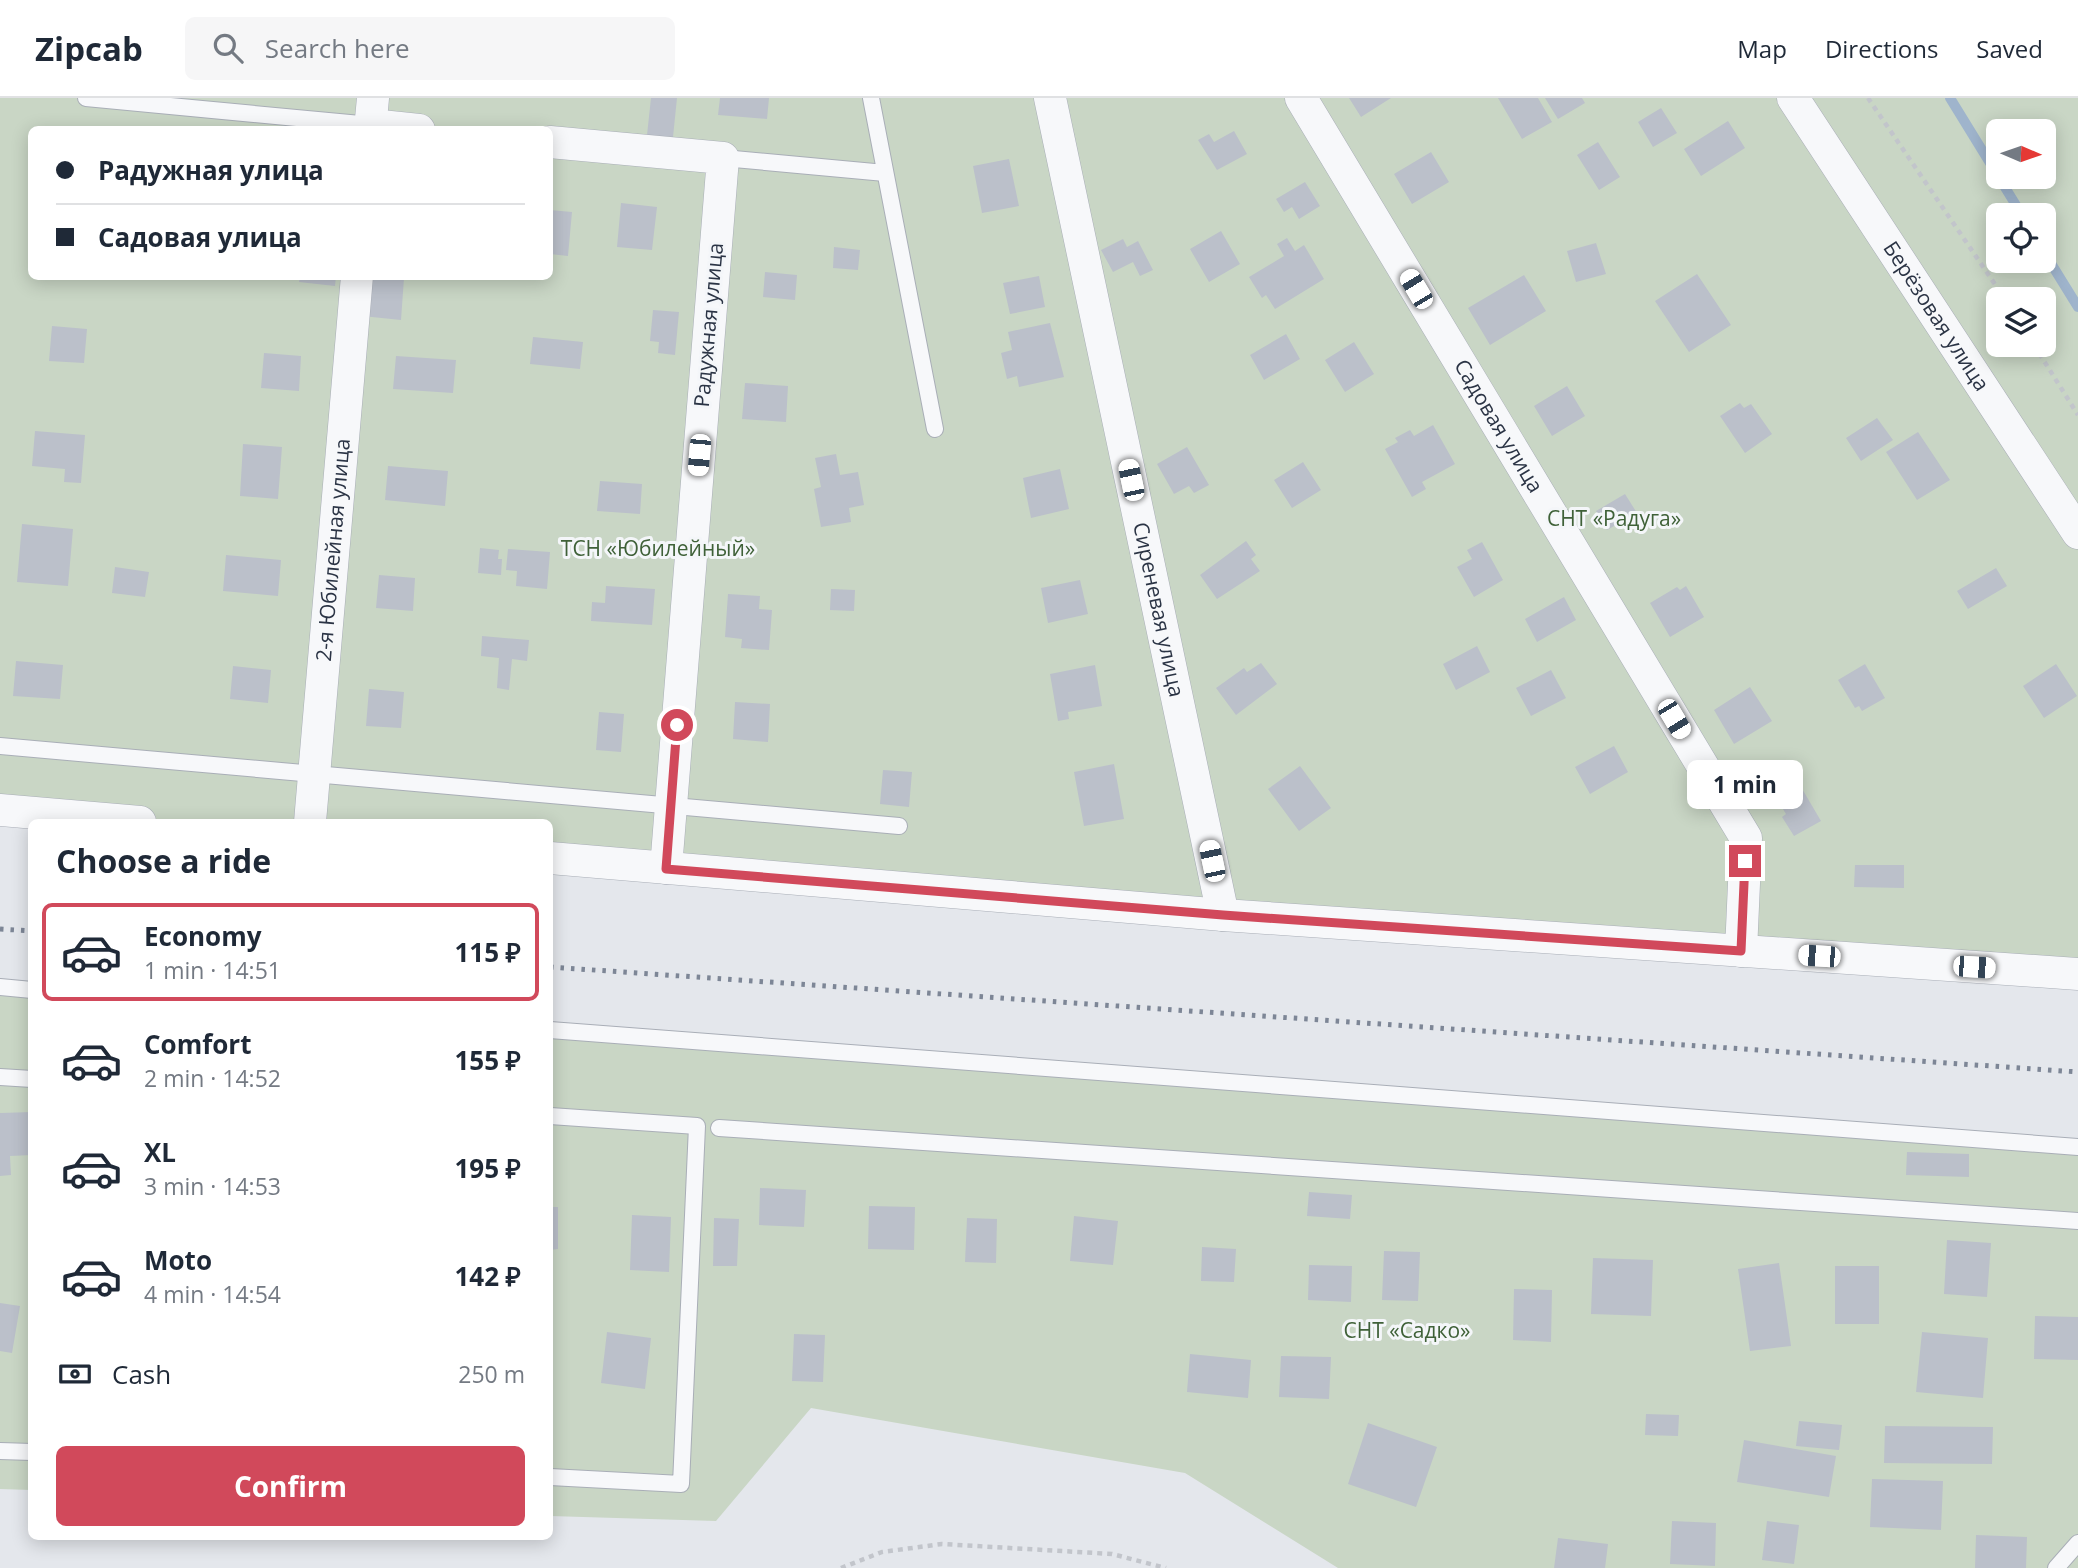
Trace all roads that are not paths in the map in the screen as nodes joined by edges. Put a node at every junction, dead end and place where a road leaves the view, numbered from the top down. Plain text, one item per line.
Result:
1 (86, 98) edge
2 (871, 98) edge
3 (1050, 98) edge
4 (1301, 98) edge
5 (1793, 98) edge
6 (371, 117) edge
7 (404, 126) edge
8 (553, 142) edge
9 (723, 158) junction
10 (885, 173) junction
11 (357, 280) edge
12 (935, 429) dead end
13 (2078, 533) edge
14 (0, 746) edge
15 (314, 774) junction
16 (671, 806) junction
17 (0, 810) edge
18 (105, 819) edge
19 (310, 819) edge
20 (899, 826) dead end
21 (553, 858) edge
22 (666, 869) junction
23 (1223, 915) junction
24 (1741, 951) junction
25 (2078, 974) edge
26 (0, 987) edge
27 (28, 990) edge
28 (553, 1030) edge
29 (0, 1077) edge
30 (28, 1079) edge
31 (553, 1116) edge
32 (719, 1128) dead end
33 (2078, 1147) edge
34 (2078, 1221) edge
35 (0, 1451) edge
36 (28, 1452) edge
37 (553, 1477) edge
38 (2078, 1543) edge
39 (2056, 1568) edge

1 - 6 lane
2 - 10 lane
3 - 23 street, Сиреневая улица
4 - 24 street, Садовая улица
5 - 13 street, Берёзовая улица
6 - 7 street
8 - 9 street
9 - 10 lane
9 - 16 street, Радужная улица
10 - 12 lane
11 - 15 street, 2-я Юбилейная улица
14 - 15 lane
15 - 16 lane
15 - 19 street, 2-я Юбилейная улица
16 - 20 lane
16 - 22 street, Радужная улица
17 - 18 street
21 - 22 street
22 - 23 street
23 - 24 street
24 - 25 street
26 - 27 lane
28 - 33 lane
29 - 30 lane
31 - 37 lane
32 - 34 lane
35 - 36 lane
38 - 39 lane

